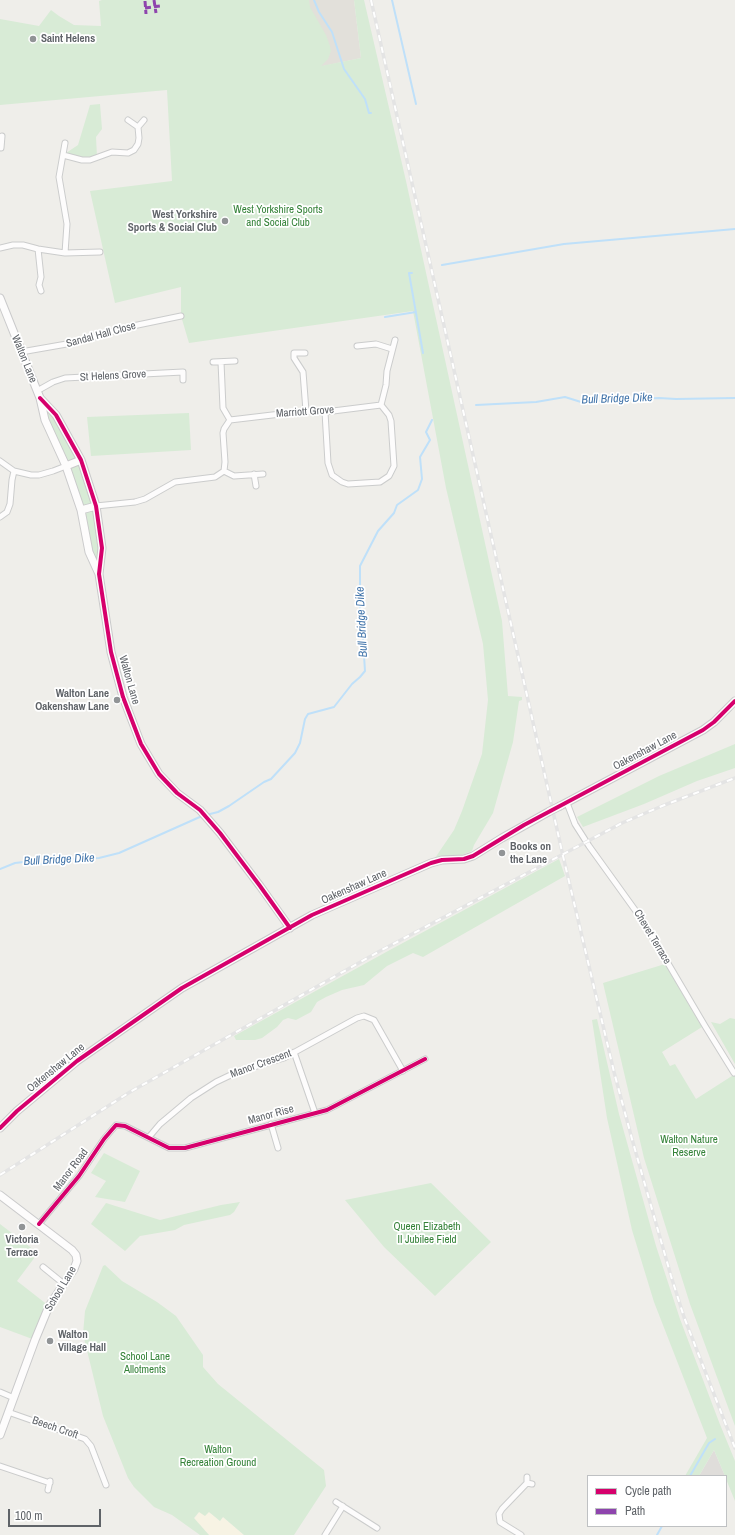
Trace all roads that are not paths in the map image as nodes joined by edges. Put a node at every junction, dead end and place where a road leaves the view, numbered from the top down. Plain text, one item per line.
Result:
1 (128, 120) dead end
2 (144, 120) dead end
3 (138, 127) junction
4 (2, 136) dead end
5 (65, 143) dead end
6 (2, 148) edge
7 (63, 155) junction
8 (0, 248) edge
9 (38, 249) junction
10 (100, 252) dead end
11 (65, 253) junction
12 (41, 291) dead end
13 (0, 298) edge
14 (181, 316) dead end
15 (395, 340) dead end
16 (357, 346) dead end
17 (392, 348) junction
18 (21, 352) junction
19 (305, 353) dead end
20 (236, 361) dead end
21 (213, 362) dead end
22 (222, 362) junction
23 (183, 380) dead end
24 (39, 394) junction
25 (380, 405) junction
26 (306, 411) junction
27 (324, 412) junction
28 (230, 420) junction
29 (81, 460) junction
30 (0, 461) edge
31 (66, 466) junction
32 (14, 471) junction
33 (224, 471) junction
34 (254, 474) junction
35 (263, 474) dead end
36 (256, 486) dead end
37 (96, 506) junction
38 (81, 510) junction
39 (0, 517) edge
40 (99, 574) junction
41 (735, 701) edge
42 (564, 805) junction
43 (290, 928) junction
44 (294, 1052) junction
45 (425, 1059) dead end
46 (403, 1070) junction
47 (734, 1073) edge
48 (315, 1113) junction
49 (272, 1124) junction
50 (116, 1126) joint
51 (0, 1128) edge
52 (149, 1137) junction
53 (278, 1148) dead end
54 (0, 1196) edge
55 (39, 1224) junction
56 (45, 1270) dead end
57 (64, 1284) junction
58 (0, 1392) edge
59 (14, 1398) junction
60 (8, 1412) junction
61 (0, 1435) edge
62 (0, 1466) edge
63 (529, 1481) dead end
64 (106, 1485) dead end
65 (48, 1490) dead end
66 (336, 1502) dead end
67 (343, 1506) junction
68 (378, 1528) dead end
69 (325, 1535) edge
70 (521, 1535) edge

1 - 3 street
2 - 3 street
3 - 7 street
4 - 6 street
5 - 7 street
7 - 11 street
8 - 9 street
9 - 11 street
9 - 12 street
10 - 11 street
13 - 18 street, Walton Lane
14 - 18 street, Sandal Hall Close
15 - 17 street
16 - 17 street
17 - 25 street
18 - 24 street, Walton Lane
19 - 26 street
20 - 22 street
21 - 22 street
22 - 28 street
23 - 24 street, St Helens Grove
24 - 29 street, Walton Lane
24 - 31 street, Walton Lane
25 - 27 street, Marriott Grove
25 - 27 street
26 - 27 street, Marriott Grove
26 - 28 street, Marriott Grove
28 - 33 street
29 - 31 street
29 - 37 street, Walton Lane
30 - 32 street
31 - 32 street
31 - 38 street, Walton Lane
32 - 39 street
33 - 34 street
33 - 37 street
34 - 35 street
34 - 36 street
37 - 38 street
37 - 40 street, Walton Lane
38 - 40 street, Walton Lane
40 - 43 street, Walton Lane
41 - 42 street, Oakenshaw Lane
42 - 43 street, Oakenshaw Lane, bridge
42 - 47 street, Chevet Terrace
43 - 51 street, Oakenshaw Lane
44 - 46 street, Manor Crescent
44 - 48 street
44 - 52 street, Manor Crescent
45 - 46 street, Manor Rise
46 - 48 street, Manor Rise
48 - 49 street, Manor Rise
49 - 52 street, Manor Rise
49 - 53 street, Manor Rise
50 - 52 street, Manor Rise
50 - 55 street, Manor Road
54 - 55 street, School Lane
55 - 57 street, School Lane
56 - 57 street
57 - 59 street, School Lane
58 - 59 street
59 - 60 street, School Lane
60 - 61 street, School Lane
60 - 64 street, Beech Croft
62 - 65 street
63 - 70 street
66 - 67 street
67 - 68 street
67 - 69 street

